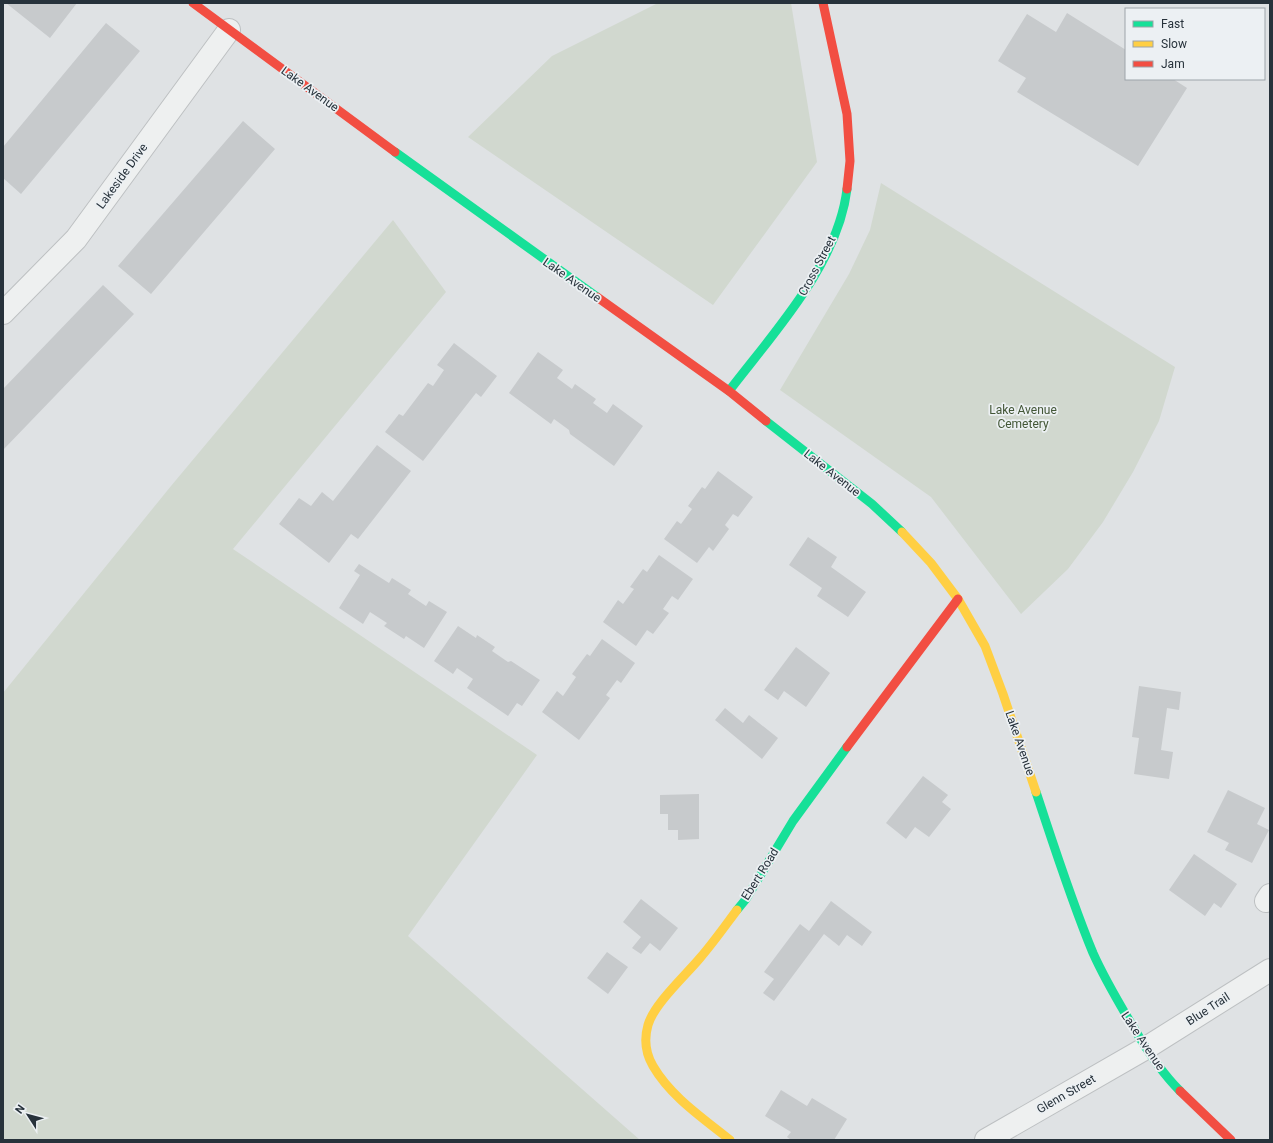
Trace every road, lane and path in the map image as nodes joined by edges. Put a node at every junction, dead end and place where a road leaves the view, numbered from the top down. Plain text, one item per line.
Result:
1 (193, 3) edge
2 (823, 3) edge
3 (228, 30) junction
4 (3, 313) edge
5 (729, 391) junction
6 (958, 599) junction
7 (1270, 970) edge
8 (1146, 1048) junction
9 (730, 1140) edge
10 (986, 1140) edge
11 (1231, 1140) edge

1 - 3 main road, Lake Avenue
2 - 5 main road, Cross Street
3 - 4 street, Lakeside Drive
3 - 5 main road, Lake Avenue
5 - 6 main road, Lake Avenue
6 - 8 main road, Lake Avenue
6 - 9 main road, Ebert Road
7 - 8 street, Blue Trail
8 - 10 street, Glenn Street
8 - 11 main road, Lake Avenue

